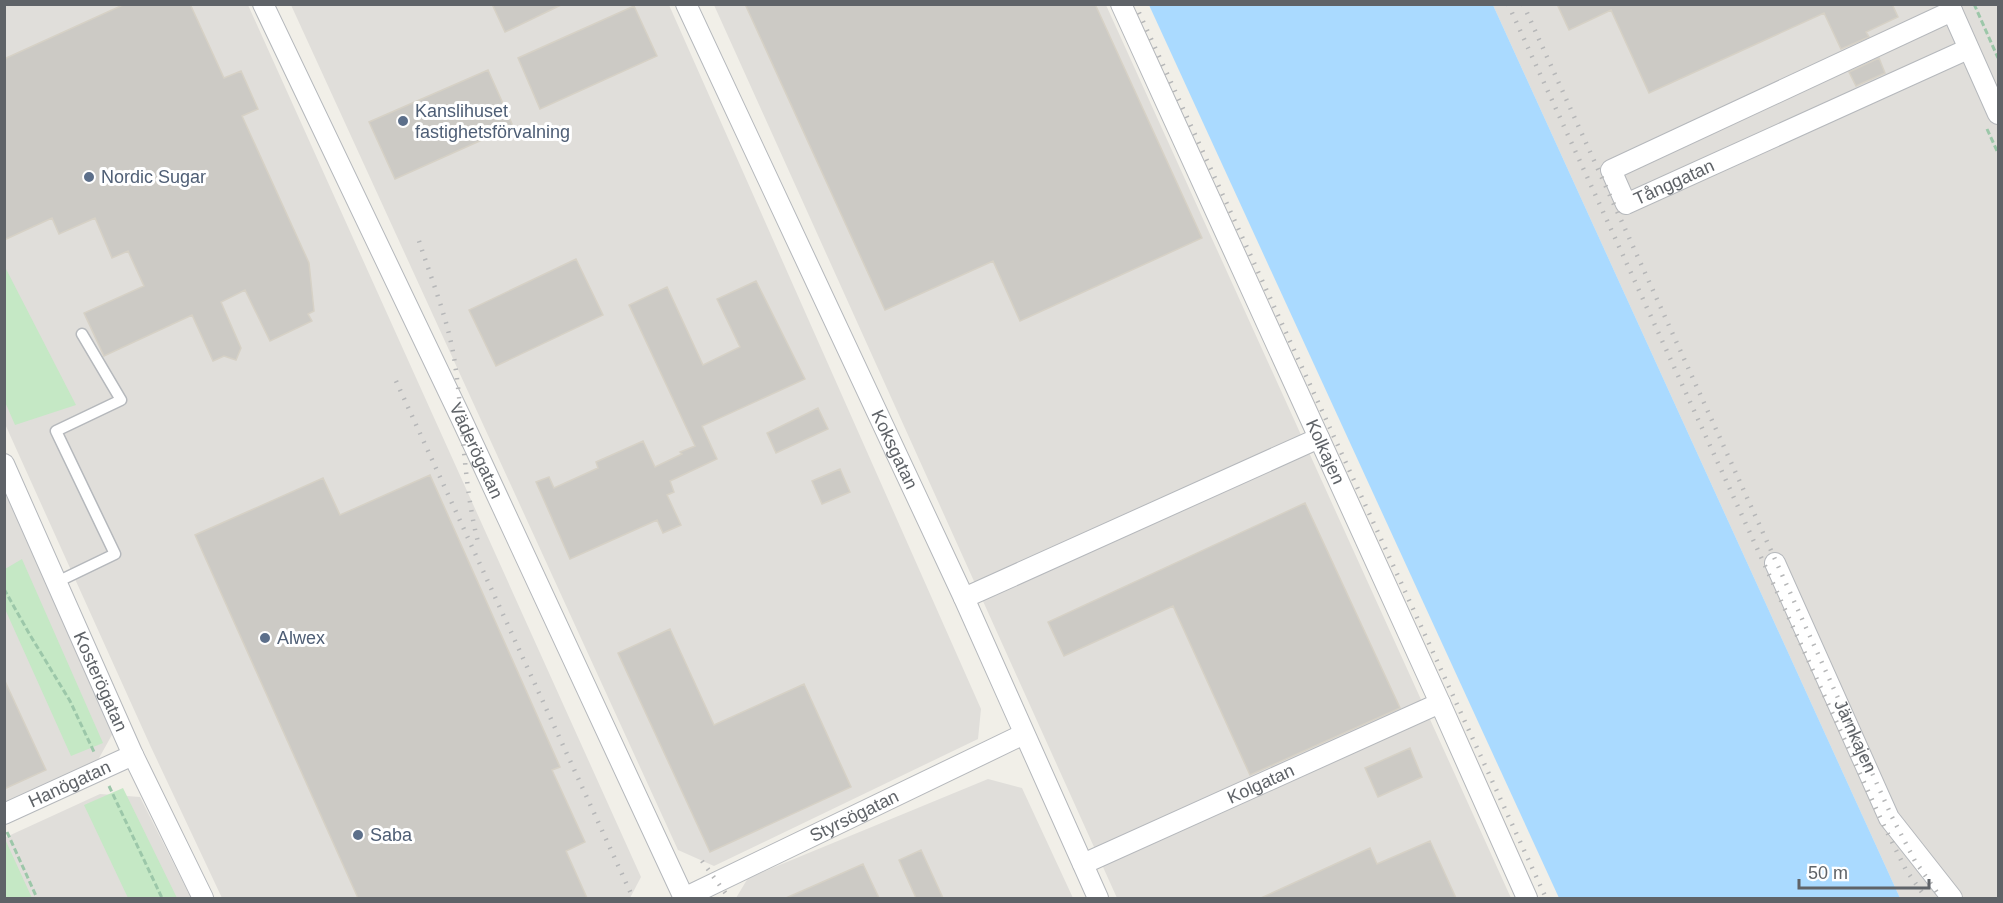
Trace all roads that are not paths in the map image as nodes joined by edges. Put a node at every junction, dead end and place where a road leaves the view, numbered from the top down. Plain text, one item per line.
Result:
1 (263, 4) edge
2 (686, 4) edge
3 (1121, 4) edge
4 (1950, 8) edge
5 (1968, 49) junction
6 (1998, 114) edge
7 (82, 334) dead end
8 (1319, 438) junction
9 (4, 464) edge
10 (1776, 563) dead end
11 (57, 582) junction
12 (964, 598) junction
13 (1440, 703) junction
14 (1024, 734) junction
15 (133, 755) junction
16 (5, 822) edge
17 (1083, 864) junction
18 (203, 898) edge
19 (684, 898) edge
20 (1098, 898) edge
21 (1527, 898) edge
22 (1952, 898) edge

1 - 19 street, Väderögatan
2 - 12 street, Koksgatan
3 - 8 street, Kolkajen
4 - 5 street
4 - 5 street, Tånggatan
5 - 6 street
7 - 11 lane
8 - 12 street
8 - 13 street, Kolkajen
9 - 11 street, Kosterögatan
10 - 22 street, Järnkajen
11 - 15 street, Kosterögatan
12 - 14 street, Koksgatan
13 - 17 street, Kolgatan
13 - 21 street, Kolkajen
14 - 17 street, Koksgatan
14 - 19 street, Styrsögatan
15 - 16 street, Hanögatan
15 - 18 street, Kosterögatan
17 - 20 street, Koksgatan

